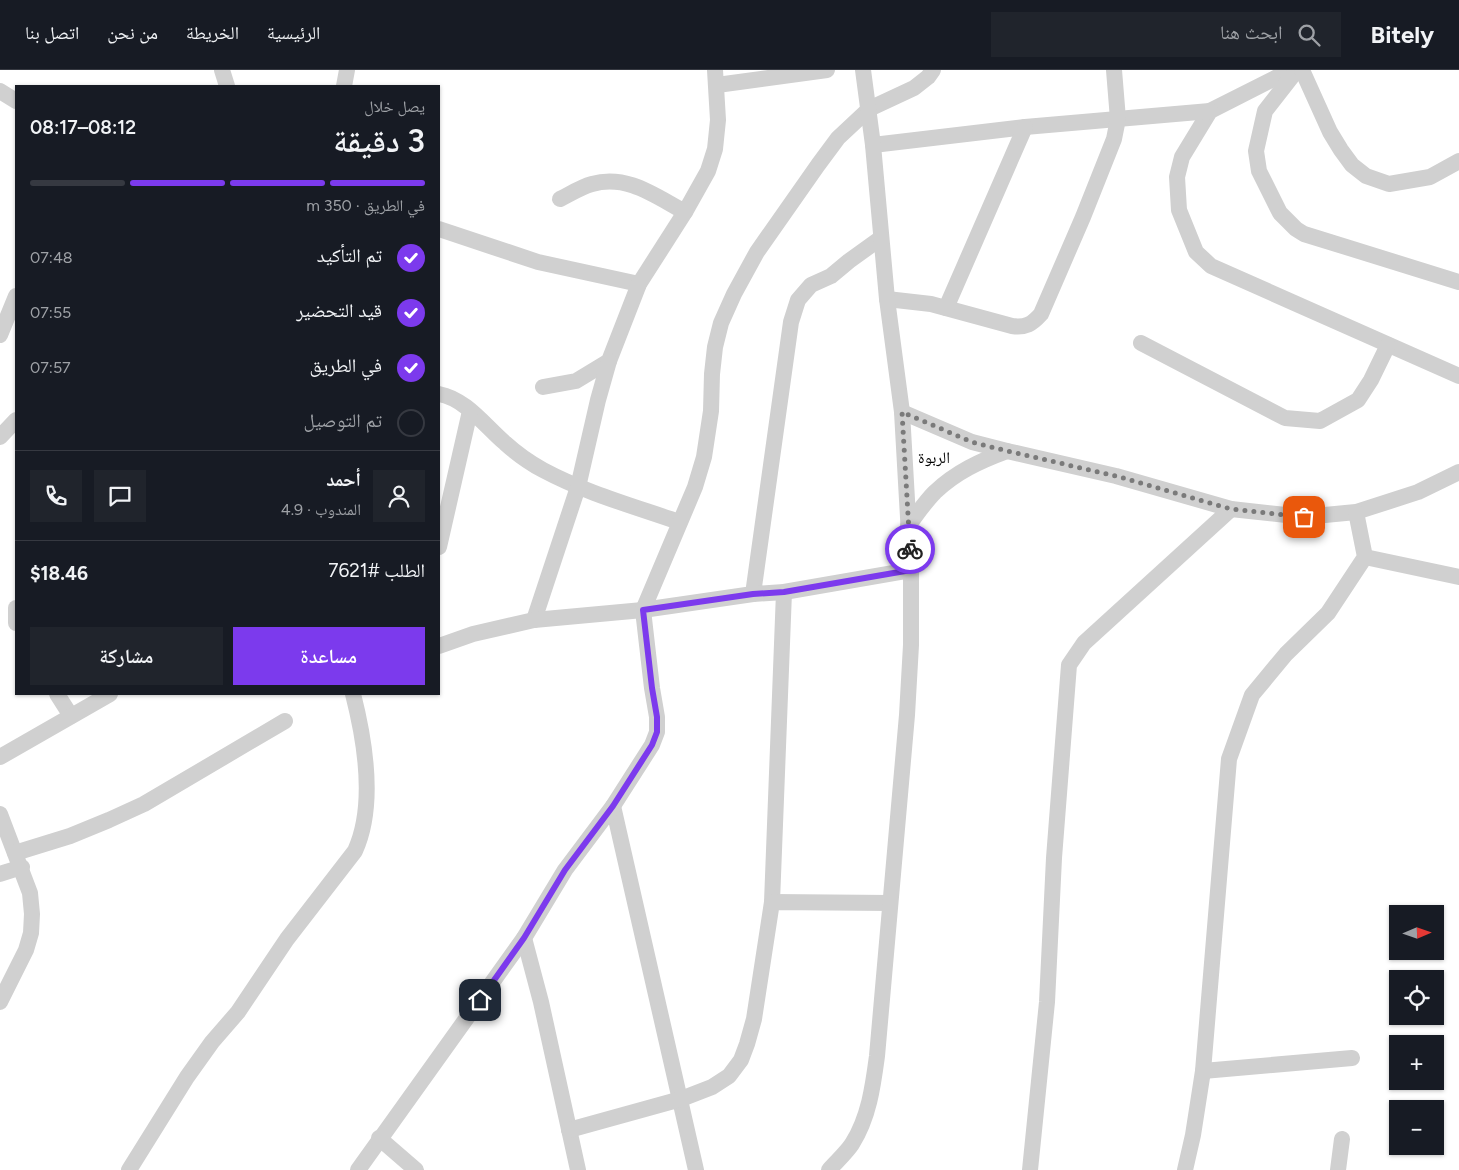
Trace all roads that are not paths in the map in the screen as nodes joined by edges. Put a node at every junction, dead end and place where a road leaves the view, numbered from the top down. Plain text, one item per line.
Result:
1 (222, 70) edge
2 (346, 70) edge
3 (827, 70) edge
4 (863, 70) edge
5 (933, 70) edge
6 (1114, 70) edge
7 (1291, 70) edge
8 (1297, 70) edge
9 (1302, 70) edge
10 (716, 77) edge
11 (227, 85) edge
12 (344, 85) edge
13 (0, 91) edge
14 (15, 100) edge
15 (869, 109) junction
16 (1210, 111) junction
17 (1118, 119) junction
18 (1025, 127) junction
19 (873, 145) junction
20 (1459, 162) edge
21 (560, 199) dead end
22 (685, 212) junction
23 (440, 229) edge
24 (882, 238) junction
25 (1459, 282) edge
26 (639, 284) junction
27 (15, 298) edge
28 (887, 299) junction
29 (946, 308) junction
30 (0, 335) edge
31 (1141, 343) dead end
32 (1388, 345) junction
33 (609, 361) junction
34 (1459, 376) edge
35 (543, 387) dead end
36 (440, 394) edge
37 (470, 411) junction
38 (902, 412) junction
39 (15, 421) edge
40 (0, 437) edge
41 (1007, 451) junction
42 (1459, 472) edge
43 (578, 488) junction
44 (1231, 509) junction
45 (1356, 512) junction
46 (679, 522) junction
47 (908, 526) junction
48 (440, 543) edge
49 (1365, 557) junction
50 (911, 570) junction
51 (1459, 577) edge
52 (784, 592) junction
53 (753, 594) junction
54 (643, 610) junction
55 (534, 620) junction
56 (440, 646) edge
57 (58, 695) edge
58 (108, 695) edge
59 (353, 695) edge
60 (71, 716) junction
61 (285, 721) dead end
62 (0, 758) edge
63 (613, 806) junction
64 (0, 814) edge
65 (19, 860) junction
66 (0, 874) edge
67 (772, 902) junction
68 (890, 903) junction
69 (524, 938) junction
70 (0, 1002) edge
71 (1352, 1058) dead end
72 (1203, 1071) junction
73 (681, 1099) junction
74 (569, 1130) junction
75 (379, 1138) junction
76 (1342, 1139) dead end
77 (129, 1170) edge
78 (358, 1170) edge
79 (416, 1170) edge
80 (578, 1170) edge
81 (696, 1170) edge
82 (829, 1170) edge
83 (1030, 1170) edge
84 (1185, 1170) edge
85 (1338, 1170) edge

1 - 11 street
2 - 12 street
3 - 10 street
4 - 15 street
5 - 15 street
6 - 17 street
7 - 16 street
8 - 25 street
9 - 20 street
10 - 22 street
13 - 14 street
15 - 19 street
15 - 46 street
16 - 17 street
16 - 32 street
17 - 18 street
17 - 29 street
18 - 19 street
18 - 29 street
19 - 24 street
21 - 22 street
22 - 26 street
23 - 26 street
24 - 28 street
24 - 53 street
26 - 33 street
27 - 30 street
28 - 29 street
28 - 38 street
31 - 32 street
32 - 34 street
33 - 35 street
33 - 43 street
36 - 37 street
37 - 43 street
37 - 48 street
38 - 41 street
38 - 47 street
39 - 40 street
41 - 44 street
41 - 47 street
42 - 45 street
43 - 46 street
43 - 55 street
44 - 45 street
44 - 83 street
45 - 49 street
46 - 54 street
47 - 50 street
49 - 51 street
49 - 72 street
50 - 52 street
50 - 68 street
52 - 53 street
52 - 67 street
53 - 54 street
54 - 55 street
54 - 63 street
55 - 56 street
57 - 60 street
58 - 60 street
59 - 77 street
60 - 62 street
61 - 65 street
63 - 69 street
63 - 73 street
64 - 65 street
65 - 66 street
65 - 70 street
67 - 68 street
67 - 73 street
68 - 82 street
69 - 74 street
69 - 75 street
71 - 72 street
72 - 84 street
73 - 74 street
73 - 81 street
74 - 80 street
75 - 78 street
75 - 79 street
76 - 85 street

